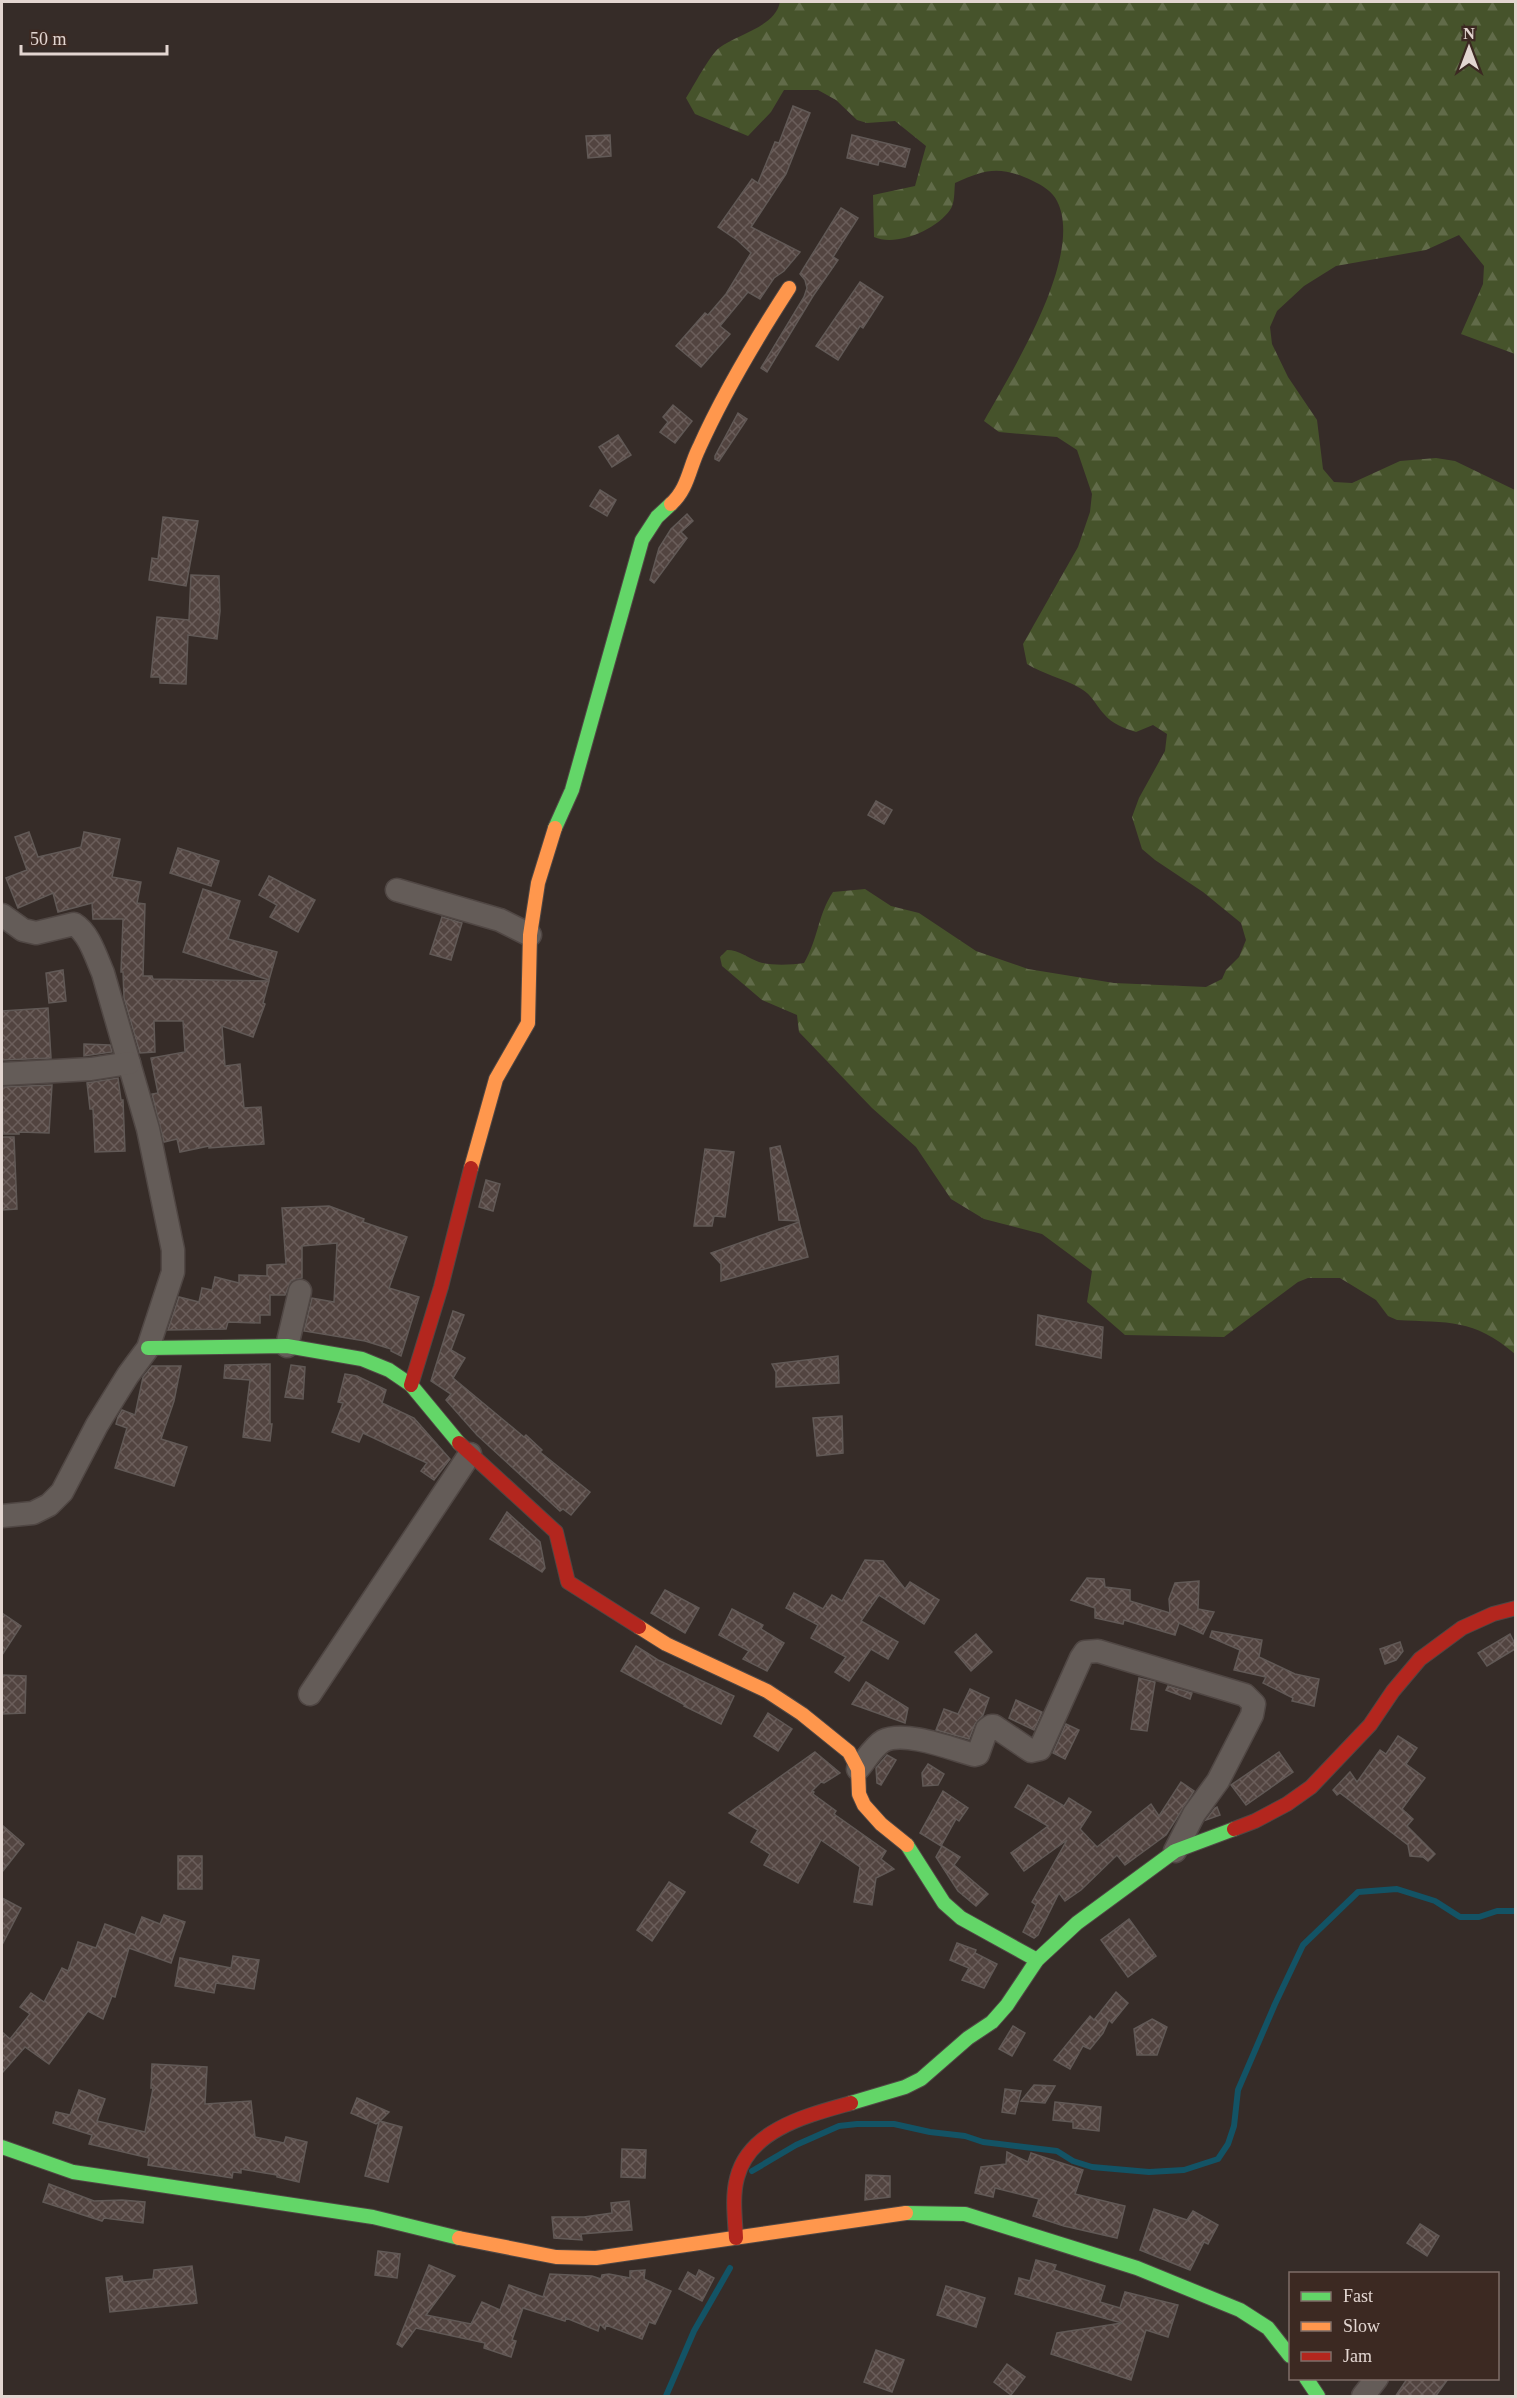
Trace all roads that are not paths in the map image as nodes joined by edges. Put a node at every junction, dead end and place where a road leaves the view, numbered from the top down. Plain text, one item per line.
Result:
1 (789, 288) dead end
2 (397, 890) dead end
3 (2, 915) edge
4 (530, 935) junction
5 (129, 1063) junction
6 (2, 1074) edge
7 (300, 1291) dead end
8 (287, 1346) junction
9 (148, 1348) junction
10 (411, 1385) junction
11 (470, 1454) junction
12 (2, 1516) edge
13 (1515, 1608) edge
14 (310, 1694) dead end
15 (858, 1768) junction
16 (1174, 1851) junction
17 (1037, 1960) junction
18 (2, 2147) edge
19 (736, 2238) junction
20 (1289, 2355) edge
21 (1307, 2380) edge
22 (1376, 2380) edge
23 (1318, 2397) edge
24 (1363, 2397) edge

1 - 4 street
2 - 4 street
3 - 5 street
4 - 10 street
5 - 6 street
5 - 9 street
7 - 8 street
8 - 9 street
8 - 10 street
9 - 12 street
10 - 11 street
11 - 14 street
11 - 15 street
13 - 16 street
15 - 16 street
15 - 17 street
16 - 17 street
17 - 19 street
18 - 19 street
19 - 20 street
21 - 23 street
22 - 24 street

